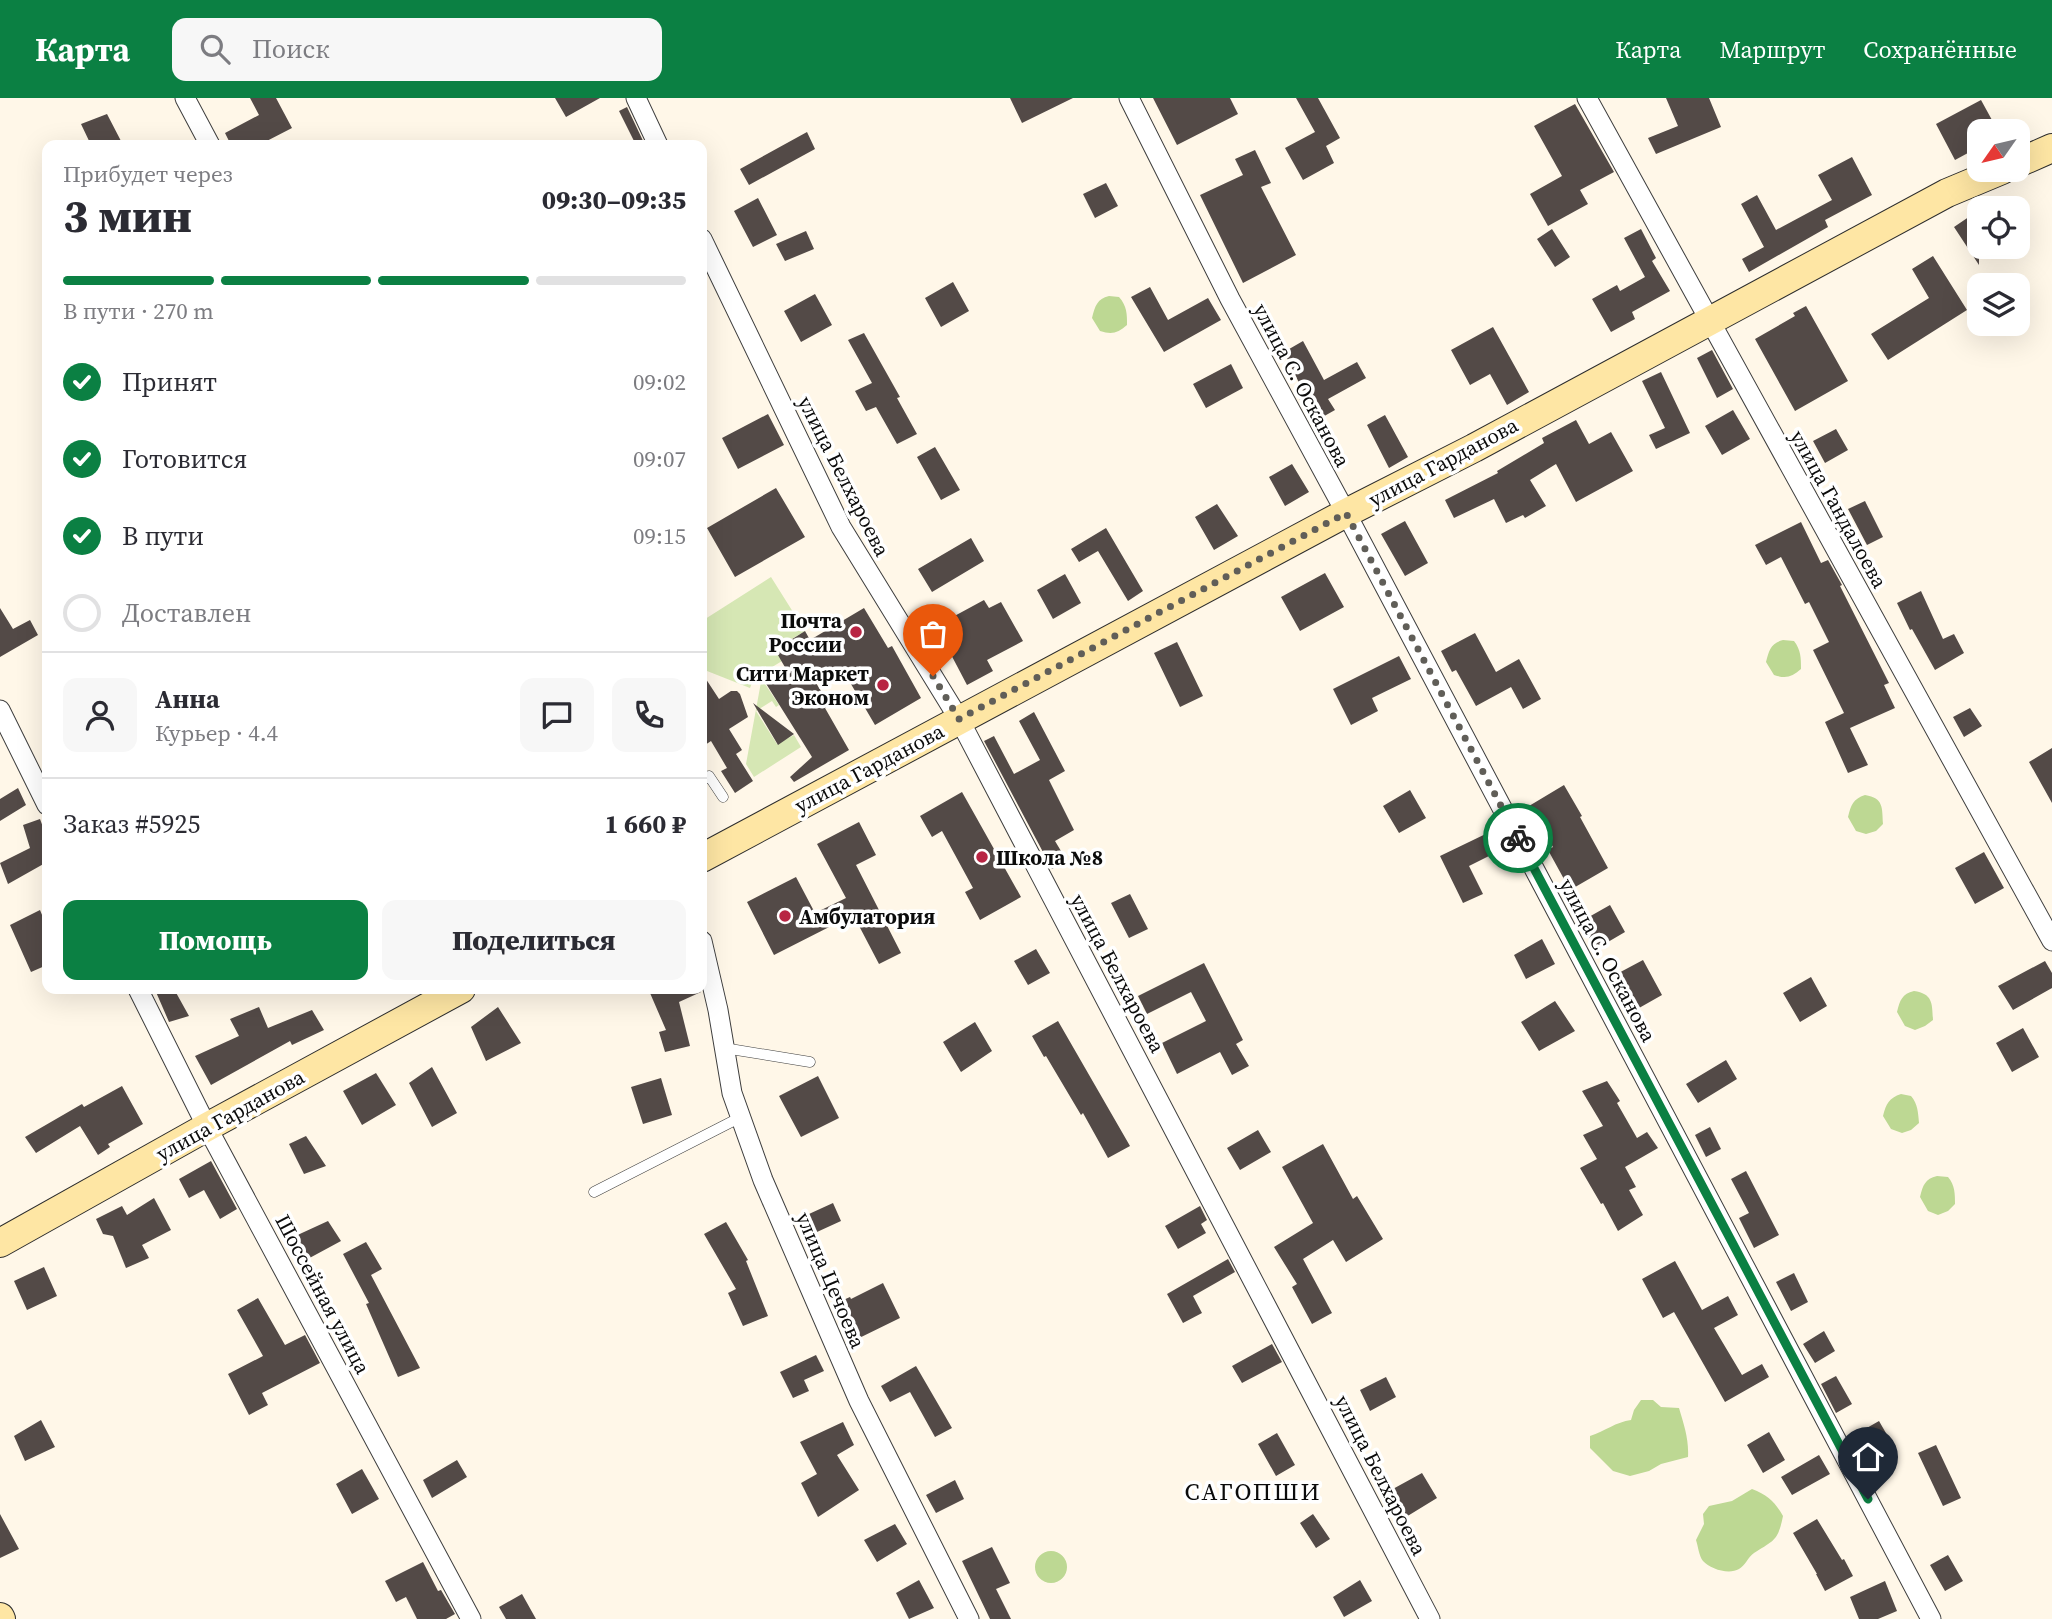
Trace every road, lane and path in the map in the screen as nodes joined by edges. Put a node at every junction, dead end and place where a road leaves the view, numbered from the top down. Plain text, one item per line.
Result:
1 (185, 98) edge
2 (636, 98) edge
3 (1129, 98) edge
4 (1587, 98) edge
5 (207, 140) edge
6 (655, 140) edge
7 (2052, 148) edge
8 (2030, 158) edge
9 (1973, 182) edge
10 (707, 249) edge
11 (1709, 320) junction
12 (1346, 513) junction
13 (0, 710) edge
14 (959, 719) junction
15 (707, 777) edge
16 (42, 795) edge
17 (723, 797) dead end
18 (707, 855) edge
19 (2052, 941) edge
20 (707, 965) edge
21 (140, 994) edge
22 (452, 994) edge
23 (724, 1048) junction
24 (810, 1062) dead end
25 (741, 1117) junction
26 (207, 1127) junction
27 (594, 1192) dead end
28 (0, 1243) edge
29 (471, 1619) edge
30 (968, 1619) edge
31 (1430, 1619) edge
32 (1931, 1619) edge

1 - 5 street
2 - 6 street
3 - 12 street, улица С. Осканова
4 - 11 street, улица Гандалоева
7 - 8 street
9 - 11 street, улица Гарданова
10 - 14 street, улица Белхароева
11 - 12 street, улица Гарданова
11 - 19 street, улица Гандалоева
12 - 14 street, улица Гарданова
12 - 32 street, улица С. Осканова
13 - 16 street
14 - 18 street, улица Гарданова
14 - 31 street, улица Белхароева
15 - 17 lane
20 - 23 street, улица Цечоева
21 - 26 street, Шоссейная улица
22 - 26 street, улица Гарданова
23 - 24 lane
23 - 25 street, улица Цечоева
25 - 27 lane
25 - 30 street, улица Цечоева
26 - 28 street, улица Гарданова
26 - 29 street, Шоссейная улица

